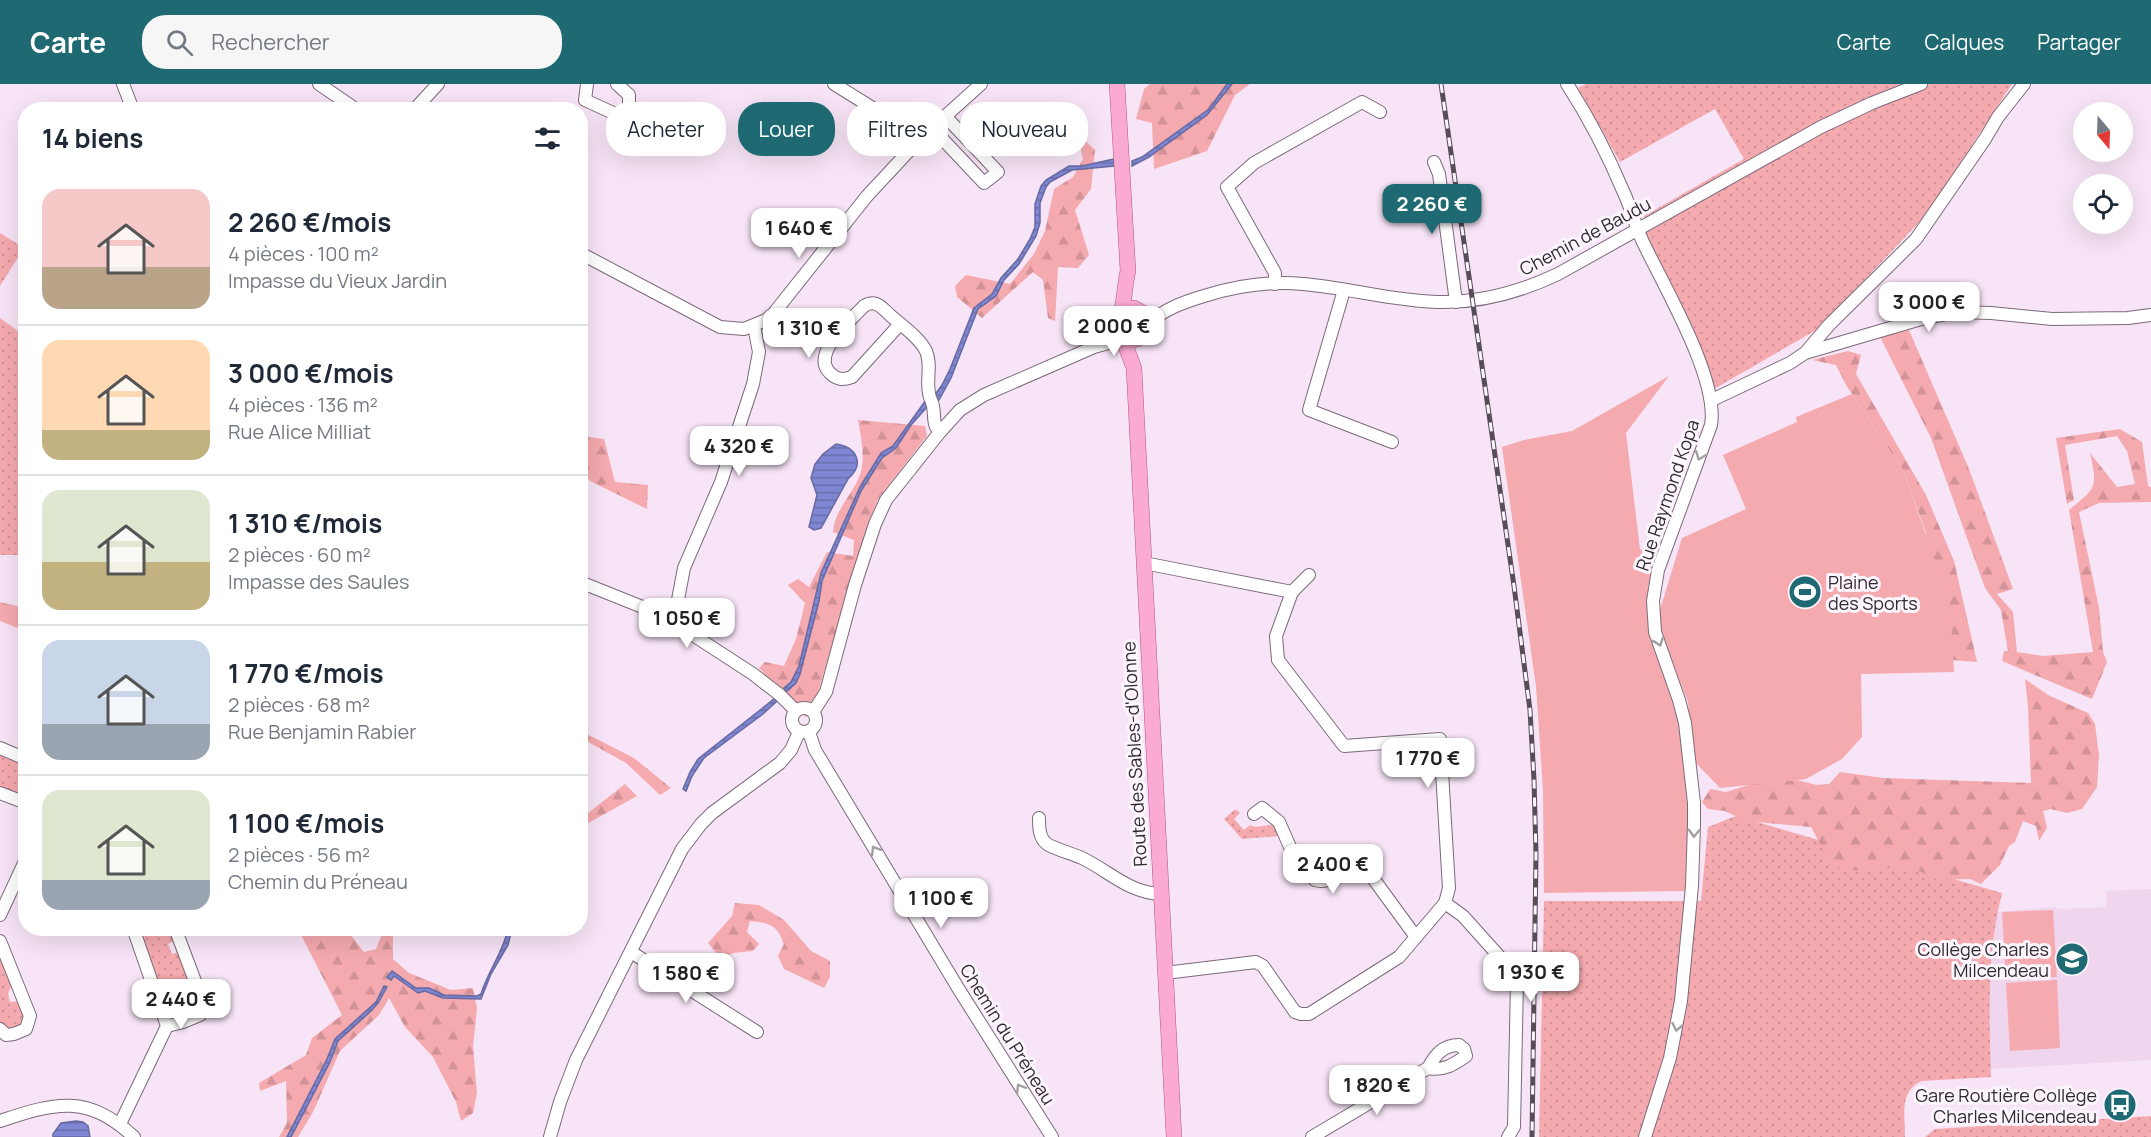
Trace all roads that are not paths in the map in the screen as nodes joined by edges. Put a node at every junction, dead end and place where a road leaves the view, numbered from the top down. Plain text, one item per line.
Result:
1 (123, 84) edge
2 (319, 84) edge
3 (438, 84) edge
4 (587, 84) edge
5 (617, 84) edge
6 (834, 84) edge
7 (981, 84) edge
8 (1117, 84) edge
9 (1567, 84) edge
10 (1921, 84) edge
11 (2024, 84) edge
12 (130, 102) edge
13 (345, 102) edge
14 (421, 102) edge
15 (863, 102) edge
16 (1380, 112) dead end
17 (948, 115) edge
18 (948, 119) edge
19 (948, 145) edge
20 (904, 156) edge
21 (1434, 162) dead end
22 (1637, 230) junction
23 (588, 258) edge
24 (1128, 271) junction
25 (1275, 284) junction
26 (1344, 290) junction
27 (1456, 302) junction
28 (1121, 312) junction
29 (1143, 315) junction
30 (2151, 315) edge
31 (900, 324) junction
32 (754, 326) junction
33 (1120, 334) junction
34 (1141, 338) junction
35 (1805, 353) junction
36 (1134, 368) junction
37 (1712, 400) junction
38 (939, 432) junction
39 (1392, 442) dead end
40 (1144, 563) junction
41 (1309, 575) dead end
42 (588, 585) edge
43 (1292, 592) junction
44 (670, 620) junction
45 (796, 711) junction
46 (813, 712) junction
47 (804, 732) junction
48 (0, 748) edge
49 (18, 756) edge
50 (0, 793) edge
51 (18, 800) edge
52 (1254, 814) dead end
53 (1038, 818) dead end
54 (18, 876) edge
55 (1161, 894) junction
56 (1445, 903) junction
57 (0, 915) edge
58 (136, 936) edge
59 (179, 936) edge
60 (1416, 937) junction
61 (0, 941) edge
62 (631, 952) junction
63 (1165, 973) junction
64 (167, 1026) junction
65 (0, 1029) edge
66 (757, 1032) dead end
67 (1428, 1068) dead end
68 (0, 1121) edge
69 (120, 1124) junction
70 (135, 1137) edge
71 (550, 1137) edge
72 (1052, 1137) edge
73 (1174, 1137) edge
74 (1311, 1137) edge
75 (1508, 1137) edge
76 (1645, 1137) edge

1 - 12 street
2 - 13 street
3 - 14 street
4 - 5 street
6 - 15 street
7 - 17 street
8 - 24 main road
9 - 22 street, Rue Raymond Kopa
10 - 22 street, Chemin de Baudu
11 - 35 street
16 - 25 street
18 - 19 street
20 - 32 street
21 - 27 street
22 - 27 street, Chemin de Baudu
22 - 37 street, Rue Raymond Kopa
23 - 32 street
24 - 28 main road
24 - 29 main road
25 - 26 street, Chemin de Baudu
25 - 29 street, Chemin de Baudu
26 - 27 street, Chemin de Baudu
26 - 39 street
28 - 29 main road
28 - 33 main road
29 - 34 main road, Route des Sables-d'Olonne
30 - 35 street
31 - 31 street
31 - 38 street
32 - 44 street
33 - 34 main road
33 - 36 main road, Route des Sables-d'Olonne
33 - 38 street
34 - 36 main road, Route des Sables-d'Olonne
35 - 37 street
36 - 40 main road, Route des Sables-d'Olonne
37 -> 76 street, Rue Raymond Kopa
38 - 46 street
40 - 43 street
40 - 55 main road, Route des Sables-d'Olonne
41 - 43 street
42 - 44 street
43 - 56 street
44 - 45 street
45 - 46 street
45 - 47 street
46 - 47 street
47 - 62 street
72 -> 47 street, Chemin du Préneau
48 - 49 street
50 - 51 street
52 - 60 street
53 - 55 street
54 - 57 street
55 - 63 main road, Route des Sables-d'Olonne
56 - 60 street
56 - 75 street
58 - 64 street
59 - 64 street
60 - 63 street
61 - 65 street
62 - 66 street
62 - 71 street
63 - 73 main road, Route des Sables-d'Olonne
64 - 69 street
67 - 74 street
68 - 69 street
69 - 70 street

